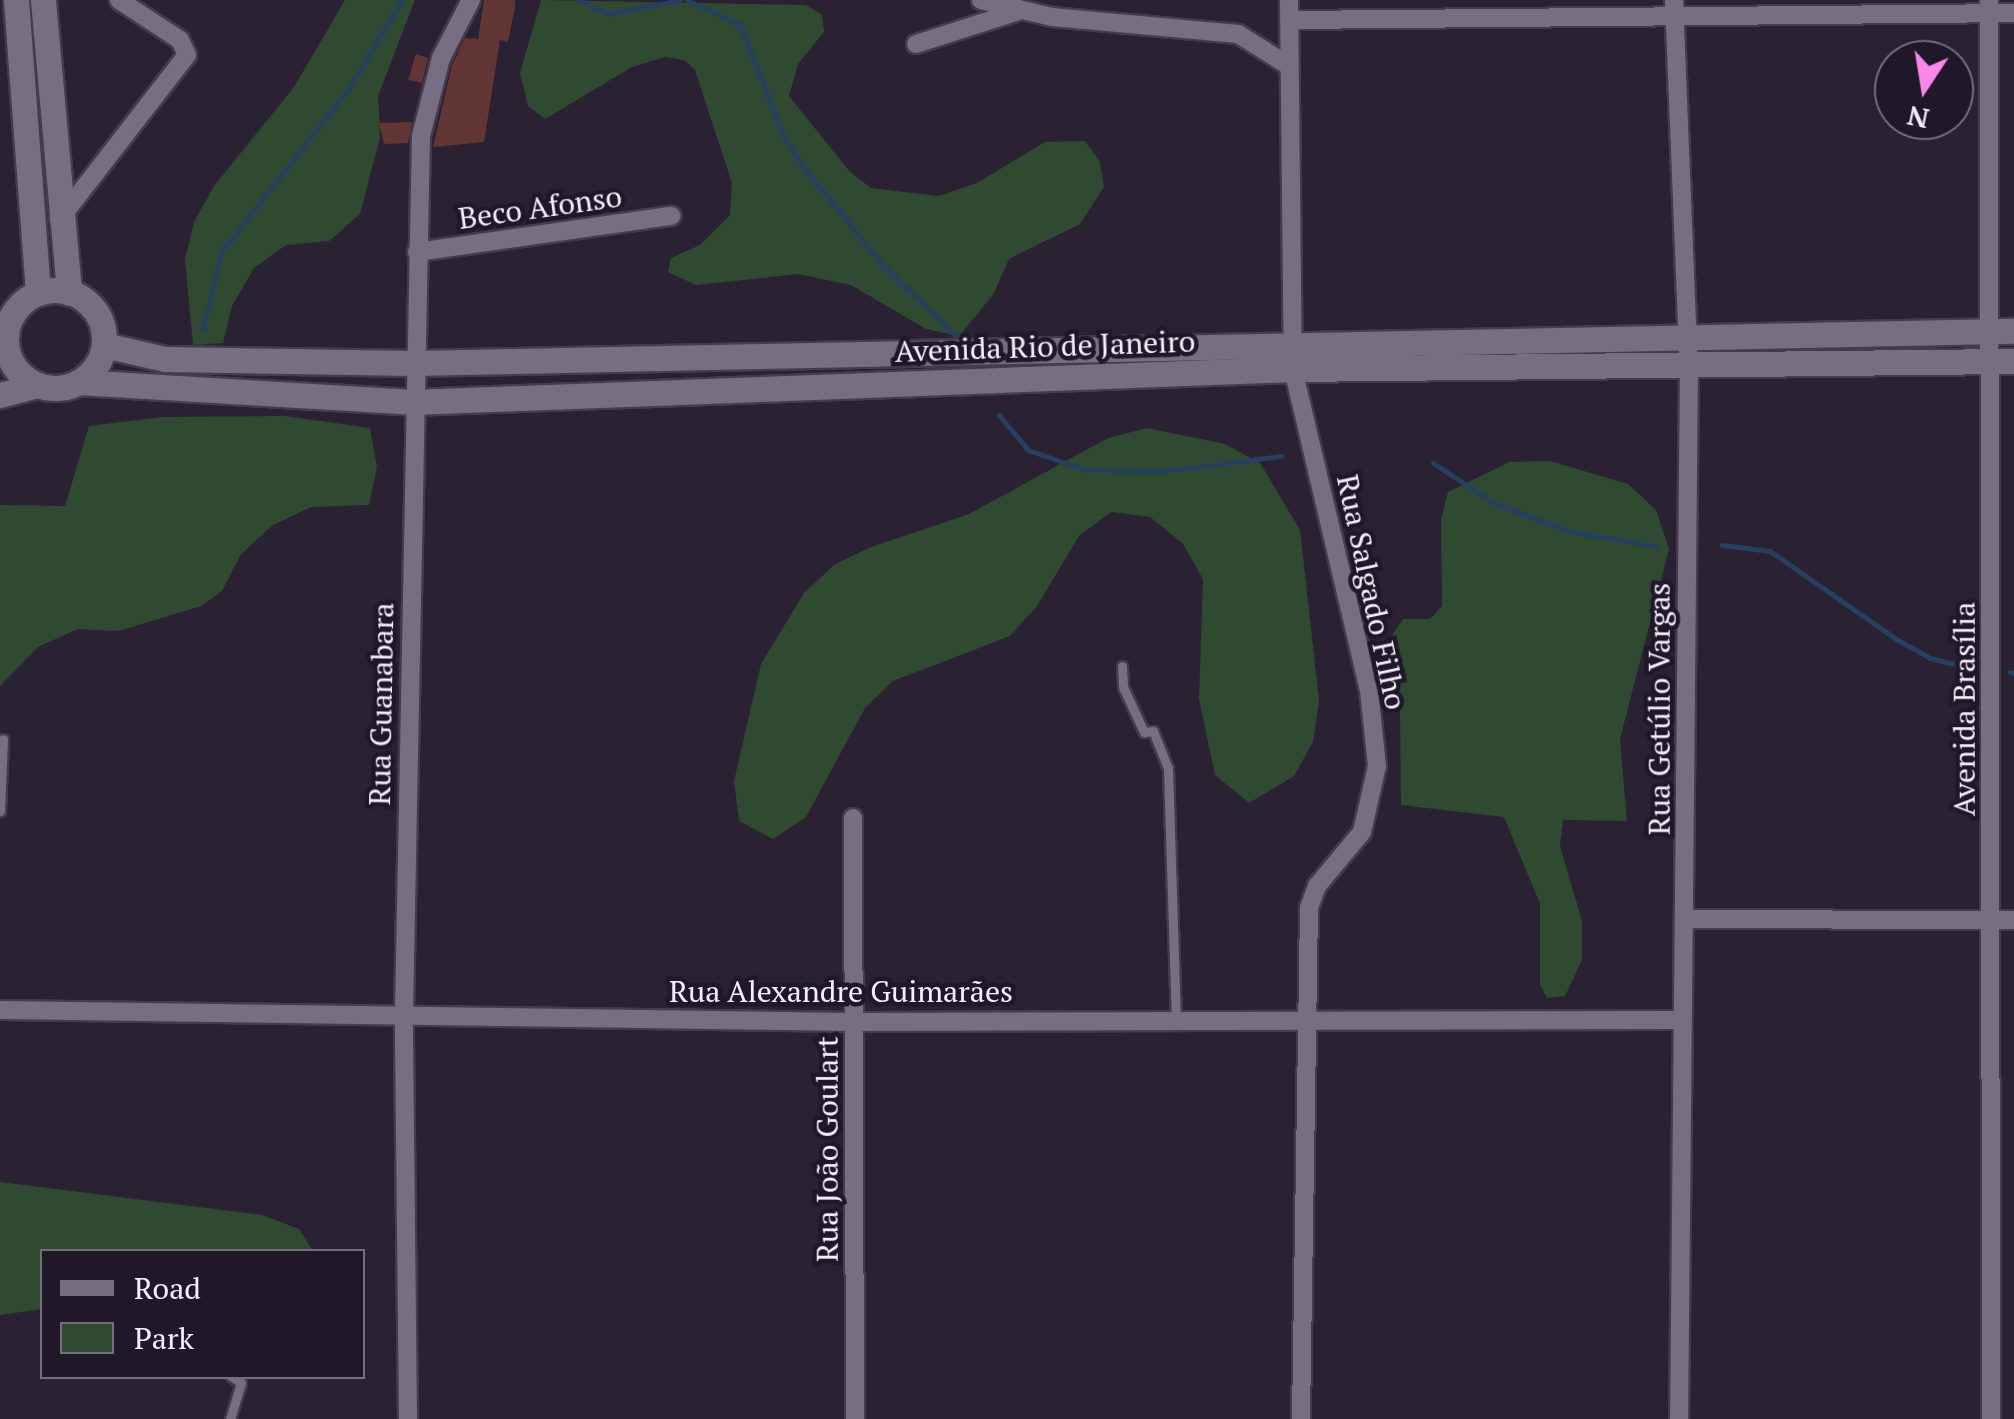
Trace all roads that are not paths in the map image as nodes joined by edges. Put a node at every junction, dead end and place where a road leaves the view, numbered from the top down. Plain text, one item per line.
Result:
1 (16, 0) edge
2 (43, 0) edge
3 (119, 0) edge
4 (471, 0) edge
5 (981, 0) edge
6 (1289, 0) edge
7 (1988, 6) edge
8 (1674, 8) edge
9 (1020, 11) junction
10 (2014, 13) edge
11 (1290, 20) junction
12 (916, 44) dead end
13 (1288, 66) junction
14 (671, 216) dead end
15 (59, 221) junction
16 (418, 252) junction
17 (38, 293) junction
18 (69, 293) junction
19 (2003, 331) edge
20 (1688, 334) junction
21 (104, 346) junction
22 (4, 352) edge
23 (1292, 357) junction
24 (2003, 361) edge
25 (413, 363) junction
26 (1689, 366) junction
27 (78, 382) junction
28 (37, 385) junction
29 (0, 395) edge
30 (412, 402) junction
31 (1122, 666) dead end
32 (3, 739) dead end
33 (0, 812) edge
34 (853, 818) dead end
35 (1686, 919) junction
36 (1991, 920) junction
37 (2014, 920) edge
38 (0, 1010) edge
39 (404, 1012) junction
40 (1176, 1019) junction
41 (1681, 1020) junction
42 (1305, 1021) junction
43 (854, 1022) junction
44 (236, 1379) edge
45 (230, 1419) edge
46 (408, 1419) edge
47 (855, 1419) edge
48 (1301, 1419) edge
49 (1679, 1419) edge
50 (1991, 1419) edge

1 - 17 main road
2 - 15 main road
3 - 15 street
4 - 16 street, Rua Guanabara
5 - 9 street
6 - 11 street, Rua Salgado Filho
7 - 8 street
7 - 10 street
7 - 19 street, Avenida Brasília
8 - 11 street
8 - 20 street, Rua Getúlio Vargas
9 - 12 street
9 - 13 street
11 - 13 street, Rua Salgado Filho
13 - 23 street, Rua Salgado Filho
14 - 16 street, Beco Afonso
15 - 18 main road
16 - 25 street, Rua Guanabara
17 - 18 main road
17 - 22 main road
18 - 21 main road
19 - 20 main road, Avenida Rio de Janeiro
19 - 24 street, Avenida Brasília
20 - 23 main road, Avenida Rio de Janeiro
20 - 26 street, Rua Getúlio Vargas
21 - 25 main road, Avenida Rio de Janeiro
21 - 27 main road
22 - 28 main road
23 - 25 main road, Avenida Rio de Janeiro
23 - 26 main road, Avenida Rio de Janeiro
23 - 30 main road, Avenida Rio de Janeiro
23 - 42 street, Rua Salgado Filho
24 - 26 main road, Avenida Rio de Janeiro
24 - 36 street, Avenida Brasília
25 - 30 street, Rua Guanabara
26 - 35 street, Rua Getúlio Vargas
27 - 28 main road
27 - 30 main road, Avenida Rio de Janeiro
28 - 29 main road
30 - 39 street, Rua Guanabara
31 - 40 lane
32 - 33 lane
34 - 43 street, Rua João Goulart
35 - 36 street
35 - 41 street, Rua Getúlio Vargas
36 - 37 street
36 - 50 street, Avenida Brasília
38 - 39 street, Rua Alexandre Guimarães
39 - 43 street, Rua Alexandre Guimarães
39 - 46 street, Rua Guanabara
40 - 42 street, Rua Alexandre Guimarães
40 - 43 street, Rua Alexandre Guimarães
41 - 42 street, Rua Alexandre Guimarães
41 - 49 street, Rua Getúlio Vargas
42 - 48 street, Rua Salgado Filho
43 - 47 street, Rua João Goulart
44 - 45 lane

